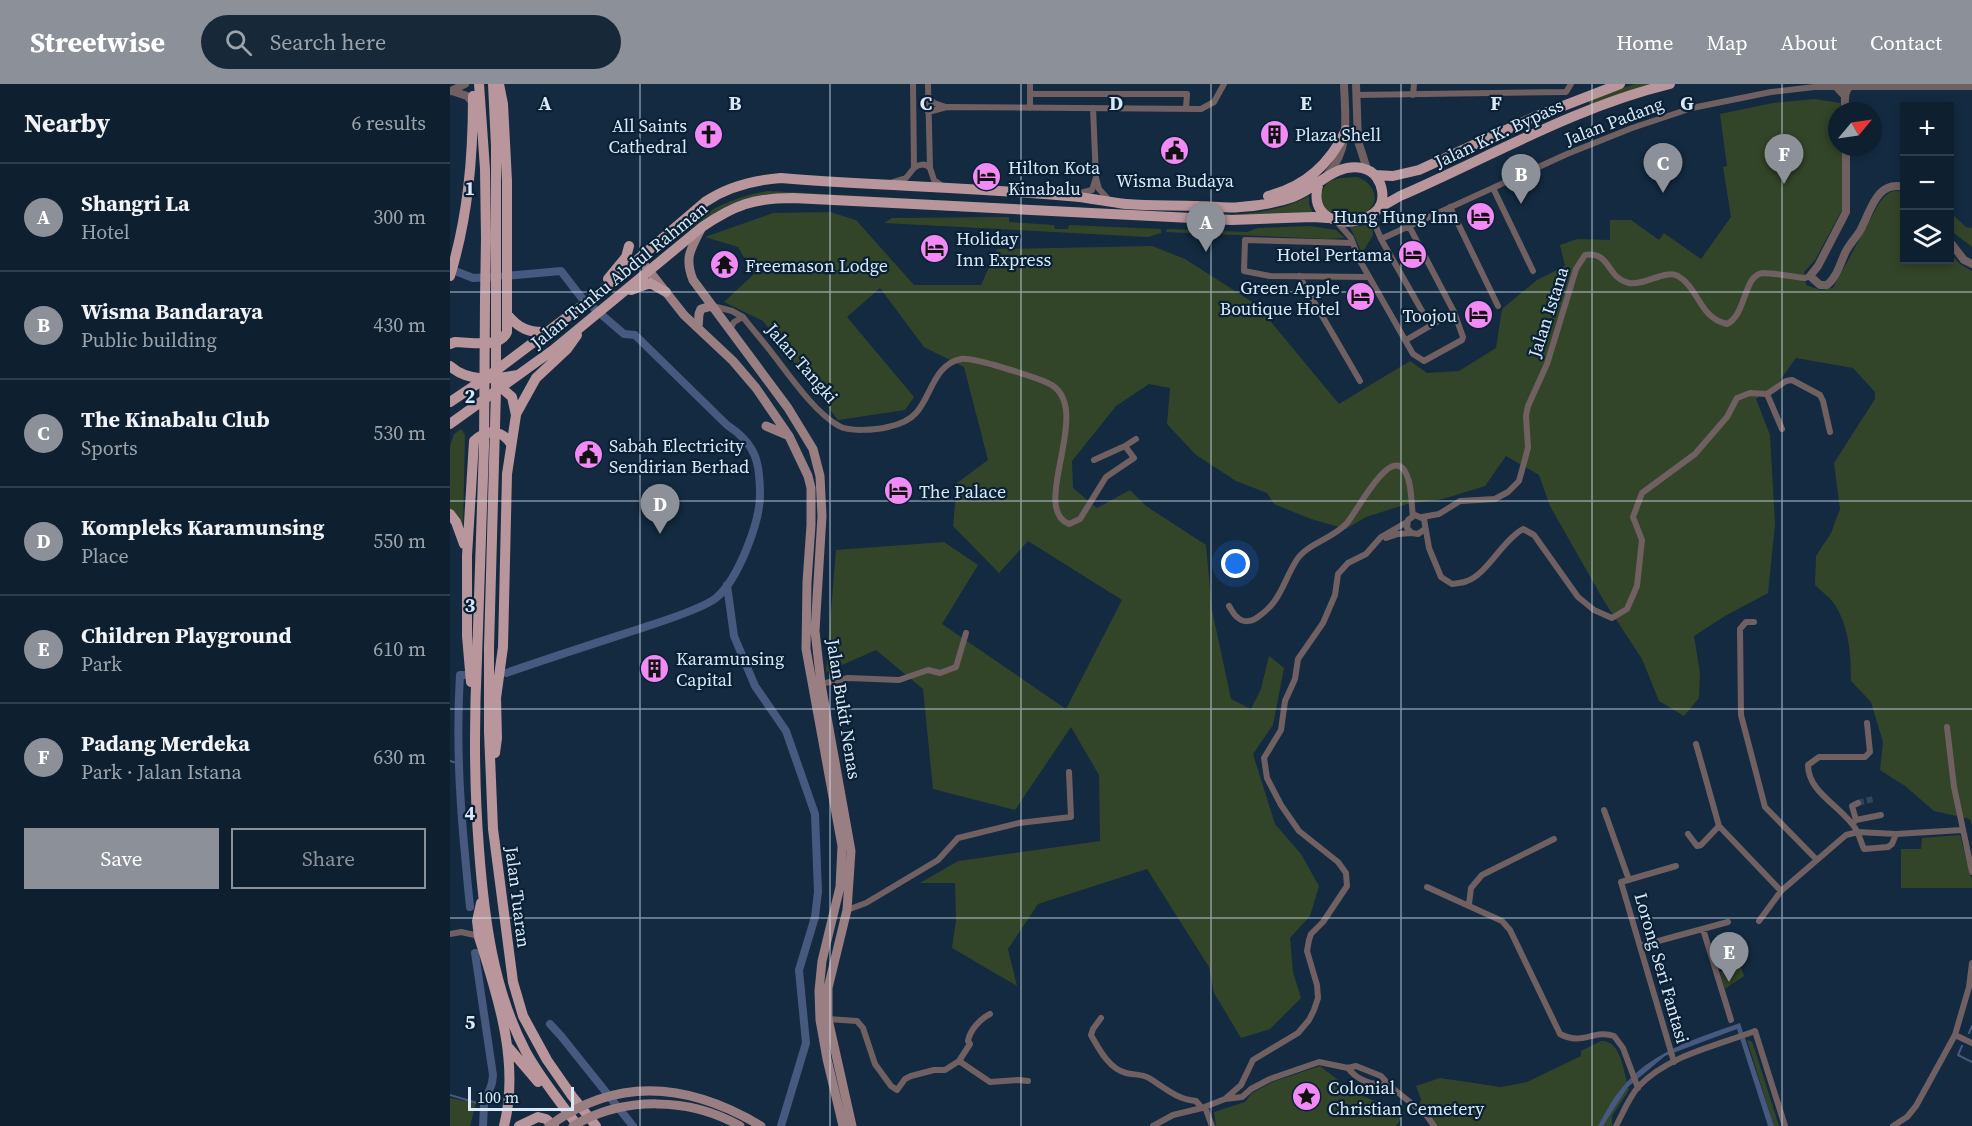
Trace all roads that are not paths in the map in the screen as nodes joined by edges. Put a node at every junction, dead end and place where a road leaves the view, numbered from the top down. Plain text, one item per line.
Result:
1 (465, 84) edge
2 (473, 84) edge
3 (479, 84) edge
4 (493, 84) edge
5 (499, 84) edge
6 (914, 84) edge
7 (928, 84) edge
8 (1030, 84) edge
9 (1222, 84) edge
10 (1344, 84) edge
11 (1356, 84) edge
12 (1413, 84) edge
13 (1441, 84) edge
14 (1571, 84) edge
15 (1620, 84) edge
16 (1670, 84) edge
17 (1835, 85) edge
18 (1972, 87) edge
19 (1848, 89) edge
20 (451, 91) edge
21 (1030, 94) junction
22 (1413, 94) junction
23 (1441, 94) junction
24 (1356, 95) junction
25 (928, 98) junction
26 (473, 103) junction
27 (947, 107) junction
28 (1030, 108) junction
29 (1093, 108) junction
30 (1186, 108) junction
31 (928, 112) junction
32 (1346, 130) junction
33 (914, 152) junction
34 (929, 152) junction
35 (1846, 156) edge
36 (914, 168) junction
37 (930, 168) junction
38 (1371, 172) junction
39 (1096, 178) junction
40 (1322, 179) junction
41 (884, 185) junction
42 (946, 188) junction
43 (1493, 188) junction
44 (1900, 188) edge
45 (1067, 196) junction
46 (1110, 200) junction
47 (1450, 207) junction
48 (1237, 208) junction
49 (1376, 211) junction
50 (1333, 220) junction
51 (1410, 226) junction
52 (702, 227) junction
53 (1381, 239) junction
54 (1353, 243) junction
55 (629, 246) dead end
56 (1954, 247) edge
57 (639, 258) junction
58 (1972, 264) edge
59 (649, 270) junction
60 (1533, 271) dead end
61 (450, 276) edge
62 (1299, 276) junction
63 (1810, 276) junction
64 (1369, 277) junction
65 (605, 288) junction
66 (624, 292) junction
67 (666, 292) junction
68 (712, 306) junction
69 (1498, 306) dead end
70 (1454, 312) junction
71 (507, 314) junction
72 (743, 317) junction
73 (1430, 325) junction
74 (698, 328) junction
75 (730, 328) junction
76 (578, 329) junction
77 (546, 332) junction
78 (1406, 340) junction
79 (452, 342) edge
80 (756, 365) junction
81 (450, 366) edge
82 (520, 374) junction
83 (486, 378) junction
84 (1360, 381) dead end
85 (502, 388) junction
86 (1766, 394) junction
87 (450, 402) edge
88 (516, 415) junction
89 (777, 417) junction
90 (450, 424) edge
91 (766, 426) dead end
92 (1782, 429) dead end
93 (1830, 432) dead end
94 (789, 436) junction
95 (1136, 439) dead end
96 (511, 444) junction
97 (1125, 446) junction
98 (1094, 460) dead end
99 (450, 514) edge
100 (1439, 514) junction
101 (1413, 516) junction
102 (1422, 517) junction
103 (1407, 522) junction
104 (1425, 528) junction
105 (1414, 534) junction
106 (1380, 540) junction
107 (1429, 548) junction
108 (467, 556) junction
109 (1229, 606) dead end
110 (1754, 622) dead end
111 (966, 633) dead end
112 (820, 684) junction
113 (475, 703) junction
114 (1867, 723) dead end
115 (1947, 727) dead end
116 (1696, 744) dead end
117 (492, 772) junction
118 (1069, 772) dead end
119 (1858, 803) dead end
120 (1604, 810) dead end
121 (1881, 815) dead end
122 (1854, 822) junction
123 (1719, 826) junction
124 (1962, 830) junction
125 (1858, 832) junction
126 (1688, 834) dead end
127 (1896, 834) junction
128 (1554, 840) dead end
129 (1817, 860) junction
130 (1676, 866) dead end
131 (1972, 872) edge
132 (1625, 881) junction
133 (1427, 886) dead end
134 (1781, 891) junction
135 (482, 893) junction
136 (1469, 904) junction
137 (847, 910) junction
138 (477, 921) junction
139 (1760, 921) dead end
140 (1728, 922) dead end
141 (1703, 929) junction
142 (461, 932) junction
143 (450, 934) edge
144 (479, 937) junction
145 (1640, 946) junction
146 (1972, 963) edge
147 (990, 1014) dead end
148 (828, 1018) junction
149 (1101, 1018) dead end
150 (1731, 1020) dead end
151 (1955, 1035) junction
152 (1972, 1043) edge
153 (509, 1048) junction
154 (959, 1061) junction
155 (1674, 1062) junction
156 (1348, 1068) junction
157 (1028, 1081) dead end
158 (1636, 1085) junction
159 (1390, 1086) junction
160 (1225, 1099) junction
161 (1204, 1107) junction
162 (845, 1125) edge
163 (504, 1126) edge
164 (519, 1126) edge
165 (549, 1126) edge
166 (554, 1126) edge
167 (575, 1126) edge
168 (596, 1126) edge
169 (740, 1126) edge
170 (761, 1126) edge
171 (1153, 1126) edge
172 (1212, 1126) edge
173 (1434, 1126) edge
174 (1616, 1126) edge
175 (1785, 1126) edge
176 (1893, 1126) edge

1 - 20 street
2 - 26 main road
3 - 113 main road, Jalan Tuaran, bridge
4 - 117 main road, Jalan Tuaran, bridge
5 - 71 main road
6 - 33 street
7 - 25 street
8 - 21 street
9 - 30 street
10 - 32 street
11 - 24 street
12 - 22 street
13 - 23 street
14 - 23 street
15 - 38 main road, Jalan K.K. Bypass
16 - 49 main road, Jalan K.K. Bypass
17 - 19 street
17 - 43 street, Jalan Padang
18 - 19 street
20 - 26 street
21 - 28 street
21 - 30 street
22 - 23 street
22 - 24 street
24 - 38 street
25 - 27 street
25 - 31 street
26 - 61 main road
27 - 28 street
27 - 31 street
28 - 29 street
29 - 30 street
29 - 39 street
31 - 34 street
32 - 40 street
32 - 48 main road
33 - 34 street
33 - 36 street
34 - 37 street
35 - 63 street
36 - 37 street
36 - 41 street
37 - 42 street
38 - 40 main road
38 - 49 main road
39 - 45 street
39 - 46 street
40 - 48 main road, Jalan Tunku Abdul Rahman
40 - 50 main road
41 - 42 main road, Jalan Tunku Abdul Rahman
41 - 57 main road, Jalan Tunku Abdul Rahman
42 - 45 main road, Jalan Tunku Abdul Rahman
43 - 47 street, Jalan Padang
43 - 60 street
44 - 63 street
45 - 46 main road, Jalan Tunku Abdul Rahman
46 - 48 main road, Jalan Tunku Abdul Rahman
47 - 51 street, Jalan Padang
47 - 69 street
49 - 50 main road
49 - 53 street
50 - 52 main road, Jalan Tunku Abdul Rahman
50 - 54 street
51 - 53 street, Jalan Padang
51 - 70 street
52 - 59 main road, Jalan Tunku Abdul Rahman
52 - 68 main road, Jalan Bukit Nenas
53 - 73 street
54 - 62 street
54 - 64 street
55 - 65 main road
56 - 58 street
57 - 59 main road, Jalan Bukit Nenas
57 - 65 main road, Jalan Tunku Abdul Rahman
59 - 66 main road, Jalan Tunku Abdul Rahman
59 - 67 main road, Jalan Bukit Nenas
62 - 64 street
62 - 84 street
63 - 100 street, Jalan Istana
64 - 78 street
65 - 77 main road, Jalan Tunku Abdul Rahman
66 - 67 main road
66 - 76 main road, Jalan Tunku Abdul Rahman
67 - 74 main road, Jalan Bukit Nenas
68 - 72 street, Jalan Tangki
68 - 74 main road
68 - 75 main road, Jalan Bukit Nenas
70 - 73 street
70 - 78 street
71 - 77 main road
71 - 79 main road
72 - 75 street, Jalan Tangki
72 - 97 street, Jalan Tangki
73 - 78 street
74 - 89 main road, Jalan Bukit Nenas
75 - 80 main road, Jalan Bukit Nenas
76 - 82 main road, Jalan Tunku Abdul Rahman
76 - 88 main road
77 - 83 main road, Jalan Tunku Abdul Rahman
80 - 89 main road
80 - 112 main road, Jalan Bukit Nenas
81 - 83 main road
82 - 83 main road
82 - 85 main road, Jalan Tunku Abdul Rahman
83 - 85 main road
83 - 87 main road, Jalan Tunku Abdul Rahman
85 - 88 main road
85 - 90 main road, Jalan Tunku Abdul Rahman
86 - 92 street
86 - 93 street
86 - 107 street
88 - 96 main road
89 - 94 main road, Jalan Bukit Nenas
91 - 94 main road
94 - 162 main road, Jalan Bukit Nenas
95 - 97 street
96 - 108 main road
96 - 117 main road
97 - 98 street
99 - 108 main road
100 - 102 street, Jalan Istana
100 - 104 street
101 - 102 street
101 - 103 street
101 - 109 street
102 - 104 street
103 - 105 street
103 - 106 street
104 - 105 street
104 - 107 street
105 - 106 street
105 - 107 street
106 - 160 street
108 - 113 main road
110 - 129 street
111 - 112 street
112 - 137 main road, Jalan Bukit Nenas
113 - 135 main road, Jalan Tuaran
114 - 122 street
115 - 124 street
116 - 123 street
117 - 168 main road, Jalan Tuaran
118 - 137 street
119 - 122 street
120 - 132 street, Lorong Seri Fantasi
121 - 122 street
122 - 125 street
123 - 126 street
123 - 134 street
124 - 127 street
124 - 131 street
125 - 127 street
125 - 127 street
125 - 129 street
128 - 136 street
129 - 134 street
130 - 132 street
132 - 145 street, Lorong Seri Fantasi
133 - 136 street
134 - 139 street
135 - 138 main road
135 - 167 main road, Jalan Tuaran
136 - 158 street
137 - 148 main road, Jalan Bukit Nenas
138 - 142 street
138 - 144 main road
140 - 141 street
141 - 145 street
141 - 150 street
142 - 143 street
142 - 144 street
144 - 153 main road
145 - 155 street, Lorong Seri Fantasi
146 - 151 street
147 - 154 street
148 - 154 street
148 - 162 main road, Jalan Bukit Nenas
149 - 161 street
151 - 152 street
151 - 176 street
153 - 163 main road
153 - 167 main road
154 - 157 street
155 - 158 street
155 - 175 street
156 - 159 street
156 - 159 street
156 - 160 street
158 - 174 street
159 - 173 street
160 - 161 street
161 - 171 street
161 - 172 street
164 - 166 main road
165 - 170 main road, bridge
167 - 169 main road, bridge

